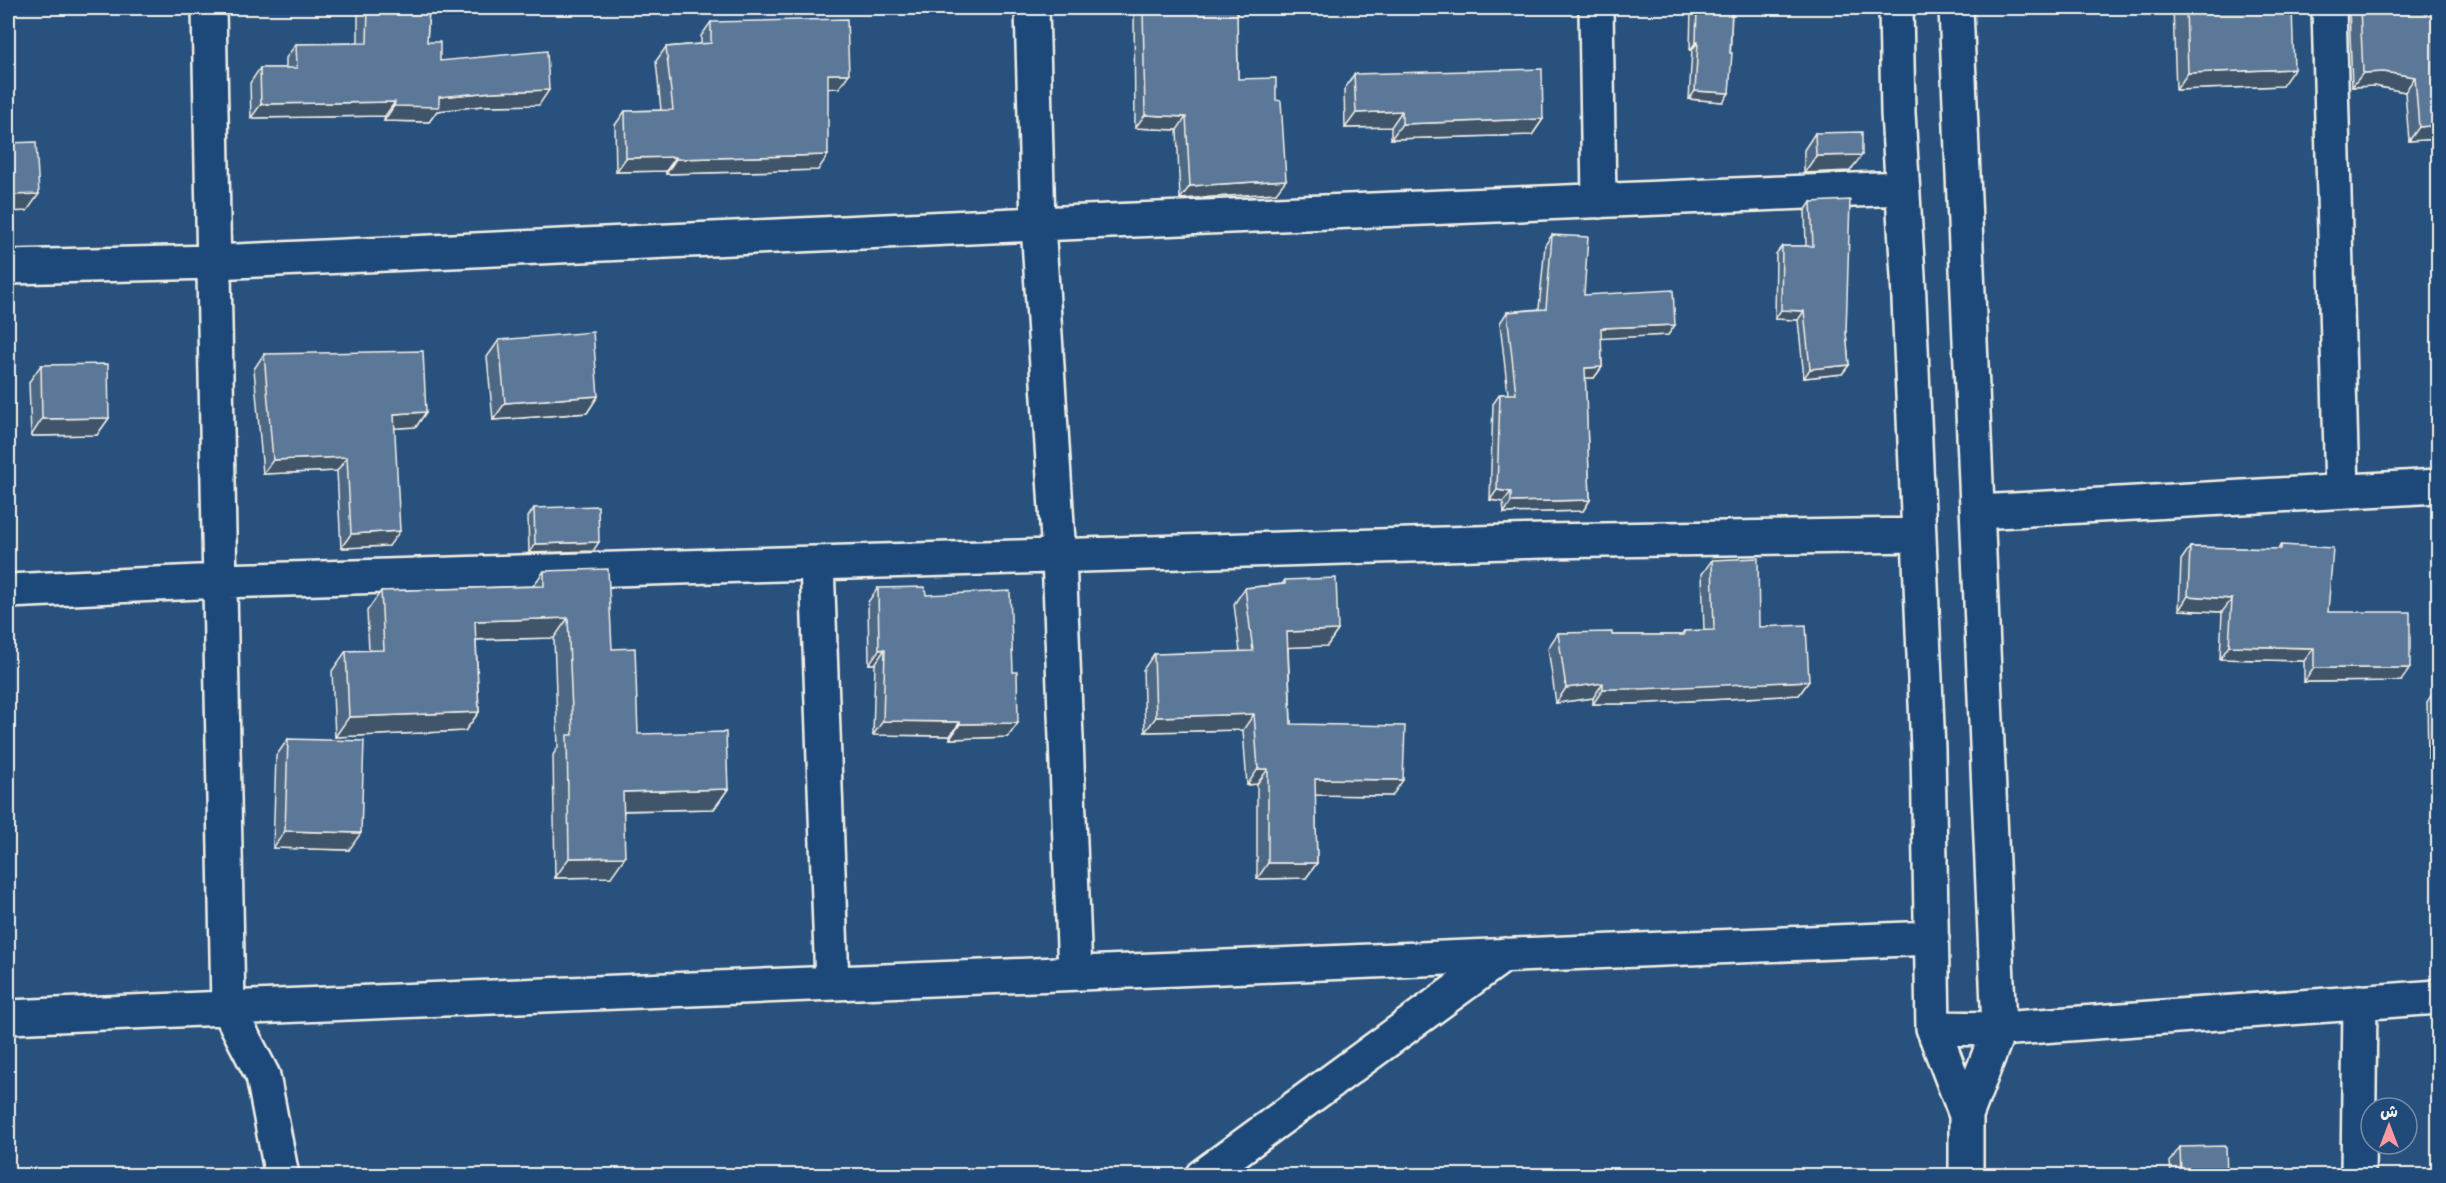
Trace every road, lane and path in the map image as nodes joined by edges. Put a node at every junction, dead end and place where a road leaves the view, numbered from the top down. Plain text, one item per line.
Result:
1 (209, 8) edge
2 (1032, 8) edge
3 (1596, 8) edge
4 (1896, 8) edge
5 (1956, 8) edge
6 (2329, 8) edge
7 (1902, 188) junction
8 (1599, 201) junction
9 (1038, 224) junction
10 (214, 262) junction
11 (8, 267) edge
12 (2439, 486) edge
13 (2342, 491) junction
14 (1978, 512) junction
15 (1919, 535) junction
16 (1059, 556) junction
17 (817, 563) junction
18 (220, 581) junction
19 (8, 591) edge
20 (1932, 938) junction
21 (1504, 955) junction
22 (1075, 973) junction
23 (832, 983) junction
24 (2439, 997) edge
25 (2360, 1002) junction
26 (228, 1008) junction
27 (8, 1017) edge
28 (1933, 1028) junction
29 (1999, 1029) junction
30 (1966, 1115) junction
31 (282, 1176) edge
32 (1202, 1176) edge
33 (1966, 1176) edge
34 (2358, 1176) edge

1 - 10 street
2 - 9 street
3 - 8 street
4 - 7 street
5 - 14 street
6 - 13 street
7 - 8 street
7 - 15 street
8 - 9 street
9 - 10 street
9 - 16 street
10 - 11 street
10 - 18 street
12 - 13 street
13 - 14 street
14 - 29 street
15 - 16 street
15 - 20 street
16 - 17 street
16 - 22 street
17 - 18 street
17 - 23 street
18 - 19 street
18 - 26 street
20 - 21 street
20 - 28 street
21 - 22 street
21 - 32 street
22 - 23 street
23 - 26 street
24 - 25 street
25 - 29 street
25 - 34 street
26 - 27 street
26 - 31 street
28 - 29 street
28 - 30 street
29 - 30 street
30 - 33 street

